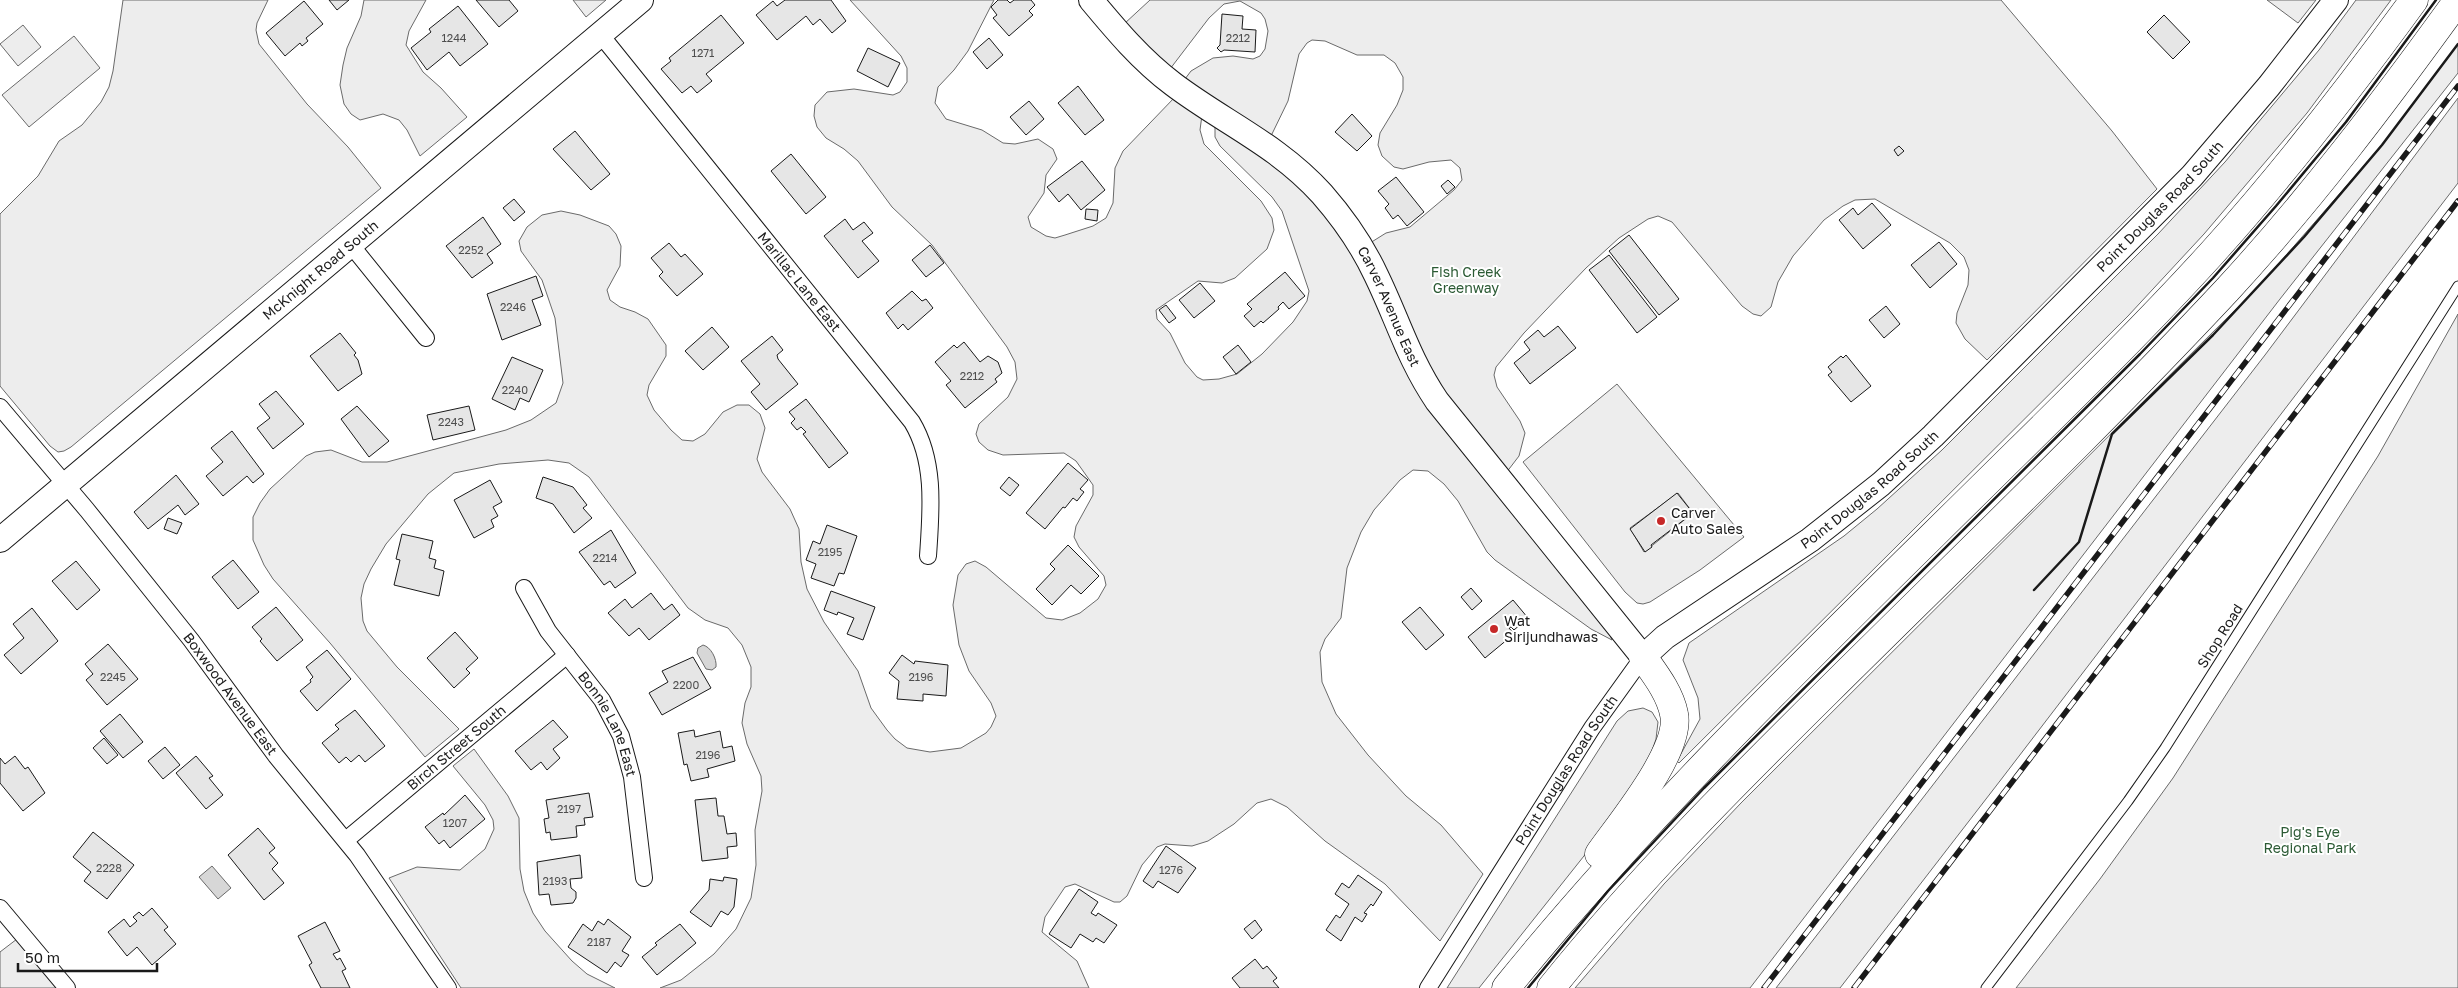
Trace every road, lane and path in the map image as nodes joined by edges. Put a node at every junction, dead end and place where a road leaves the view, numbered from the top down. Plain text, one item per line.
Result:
1 (641, 0) edge
2 (1091, 0) edge
3 (2336, 0) edge
4 (2414, 0) edge
5 (2458, 0) edge
6 (600, 34) junction
7 (351, 245) junction
8 (2458, 286) edge
9 (426, 338) dead end
10 (0, 407) edge
11 (66, 485) junction
12 (0, 540) edge
13 (928, 556) dead end
14 (524, 588) dead end
15 (567, 655) junction
16 (1643, 657) junction
17 (346, 840) junction
18 (644, 878) dead end
19 (0, 908) edge
20 (67, 988) edge
21 (448, 988) edge
22 (1428, 988) edge
23 (1506, 988) edge
24 (1551, 988) edge
25 (1986, 988) edge

1 - 6 street, McKnight Road South
2 - 16 street, Carver Avenue East
3 - 16 street, Point Douglas Road South
4 - 23 highway
5 - 24 highway
6 - 7 street, McKnight Road South
6 - 13 street, Marillac Lane East
7 - 9 street
7 - 11 street, McKnight Road South
8 - 25 lane, Shop Road
10 - 11 street, Boxwood Avenue East
11 - 12 street, McKnight Road South
11 - 17 street, Boxwood Avenue East
14 - 15 street, Bonnie Lane East
15 - 17 street, Birch Street South
15 - 18 street, Bonnie Lane East
16 - 22 street, Point Douglas Road South
16 - 23 highway
17 - 21 street, Boxwood Avenue East
19 - 20 street

